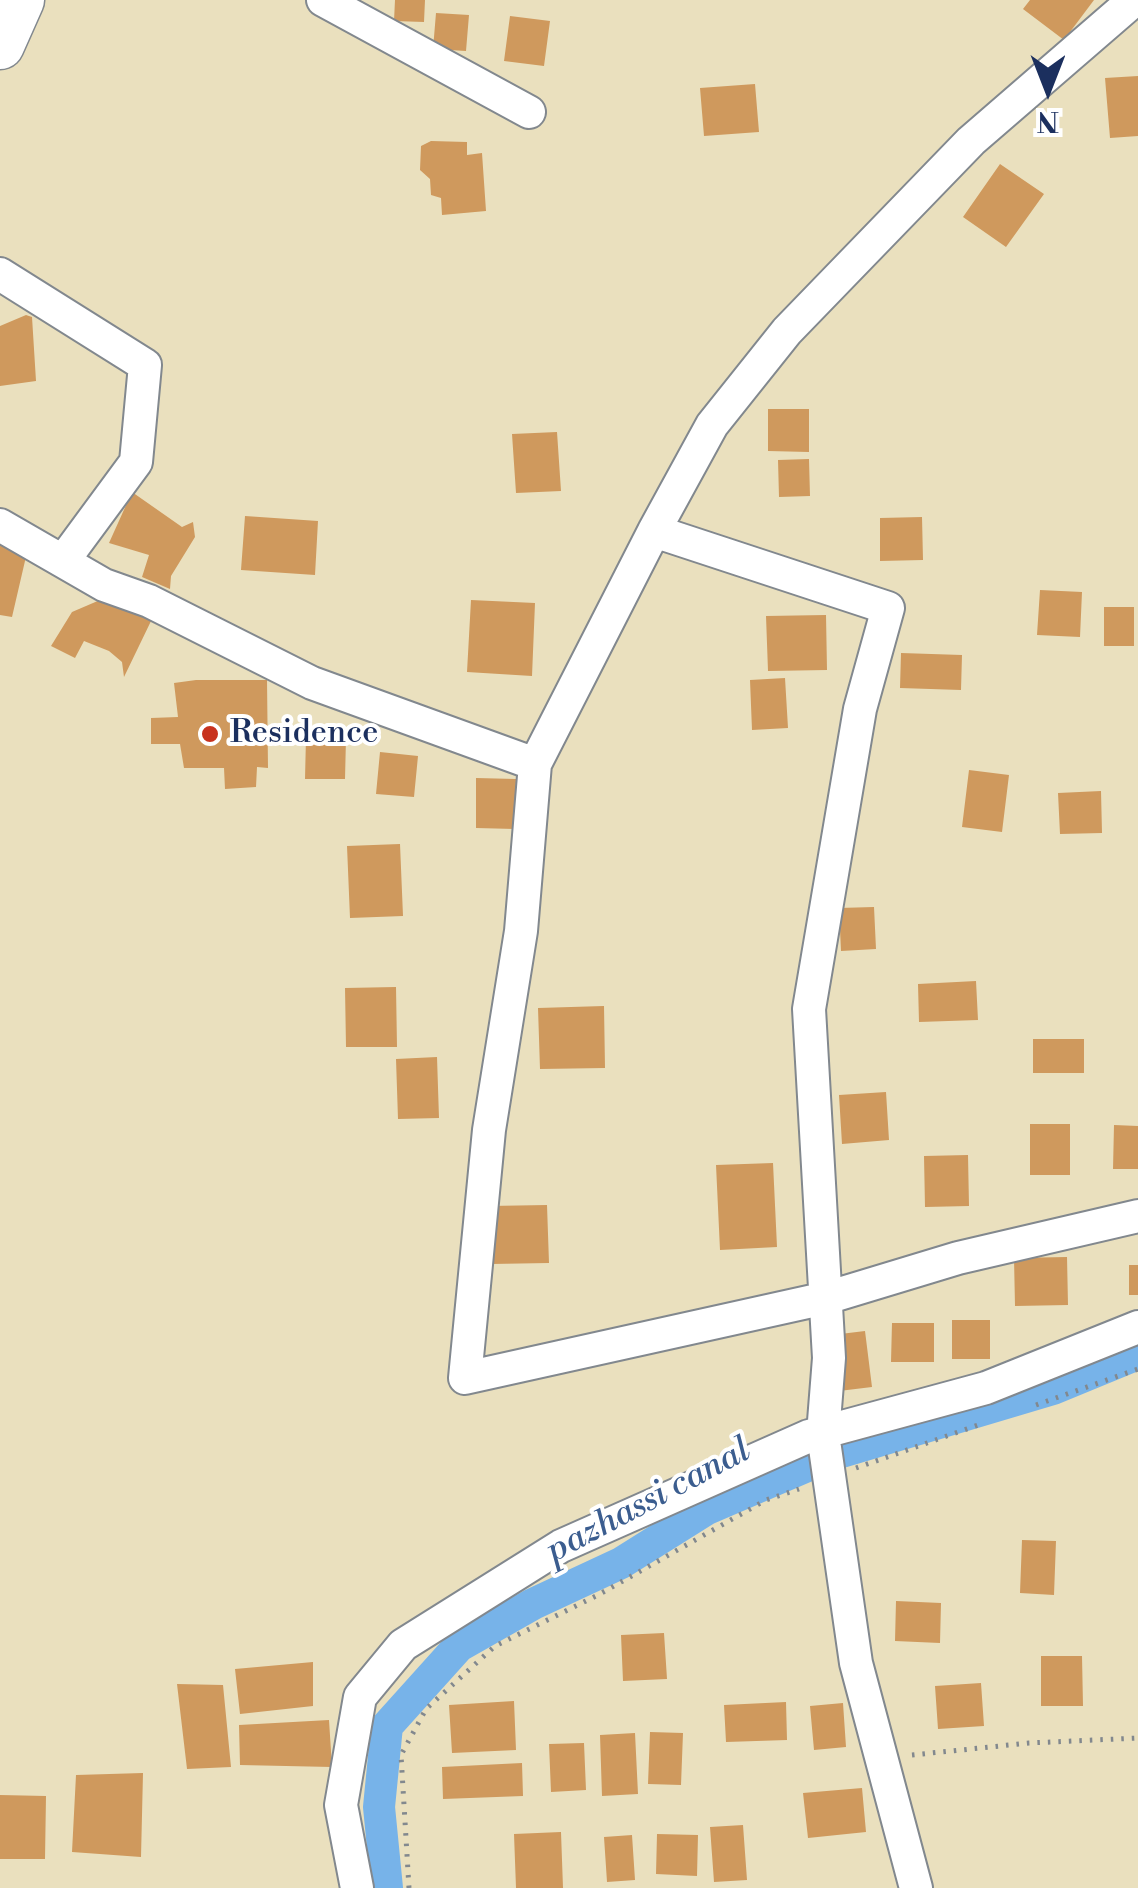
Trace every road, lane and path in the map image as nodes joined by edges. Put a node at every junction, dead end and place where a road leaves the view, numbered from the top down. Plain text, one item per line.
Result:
1 (20, 0) edge
2 (324, 0) edge
3 (1134, 0) edge
4 (0, 46) edge
5 (529, 112) dead end
6 (0, 274) edge
7 (0, 525) edge
8 (654, 532) junction
9 (63, 562) junction
10 (534, 764) junction
11 (1138, 1216) edge
12 (826, 1298) junction
13 (1138, 1328) edge
14 (1138, 1369) edge
15 (1031, 1406) dead end
16 (996, 1419) dead end
17 (823, 1433) junction
18 (828, 1473) junction
19 (1138, 1738) edge
20 (881, 1758) junction
21 (357, 1888) edge
22 (408, 1888) edge
23 (916, 1888) edge

1 - 4 main road
2 - 5 street
3 - 8 street
6 - 9 street
7 - 9 street
8 - 10 street
8 - 12 street
9 - 10 street
10 - 12 street
11 - 12 street
12 - 17 street
13 - 17 street
14 - 15 path
16 - 18 path
17 - 18 street
17 - 21 street
18 - 20 street
18 - 22 path
19 - 20 path
20 - 23 street

